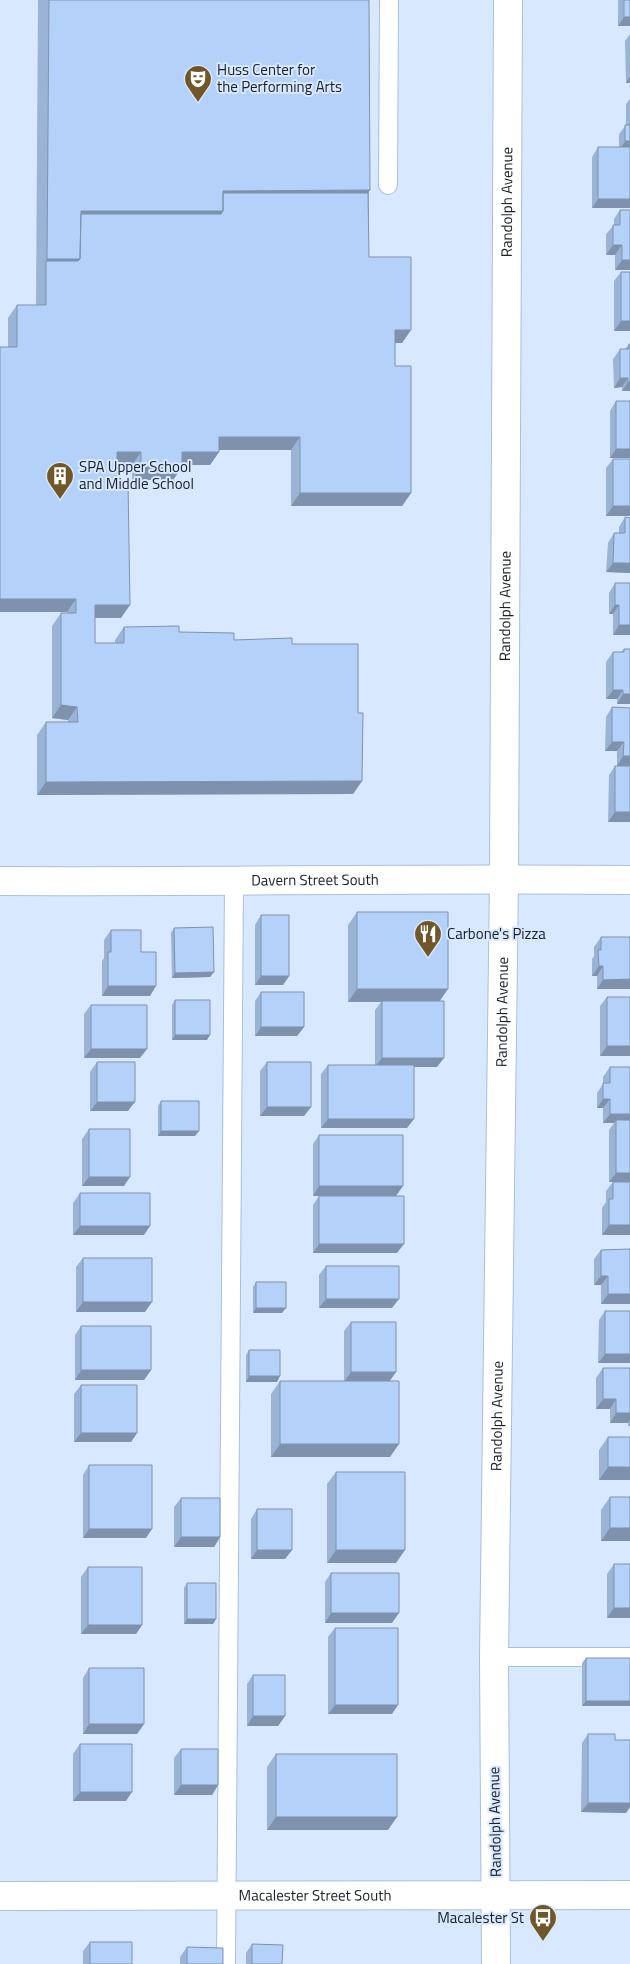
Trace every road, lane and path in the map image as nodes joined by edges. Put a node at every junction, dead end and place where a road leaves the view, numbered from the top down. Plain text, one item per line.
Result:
1 (389, 0) edge
2 (508, 0) edge
3 (388, 185) dead end
4 (504, 878) junction
5 (630, 880) edge
6 (0, 881) edge
7 (234, 882) junction
8 (494, 1657) junction
9 (630, 1657) edge
10 (226, 1895) junction
11 (496, 1895) junction
12 (630, 1895) edge
13 (0, 1896) edge
14 (226, 1964) edge
15 (496, 1964) edge

1 - 3 lane
2 - 4 main road, Randolph Avenue
4 - 5 main road, Davern Street South
4 - 7 main road, Davern Street South
4 - 8 main road, Randolph Avenue
6 - 7 main road, Davern Street South
7 - 10 lane
8 - 9 lane
8 - 11 main road, Randolph Avenue
10 - 11 main road, Macalester Street South
10 - 13 main road, Macalester Street South
10 - 14 lane
11 - 12 main road, Macalester Street South
11 - 15 main road, Randolph Avenue

